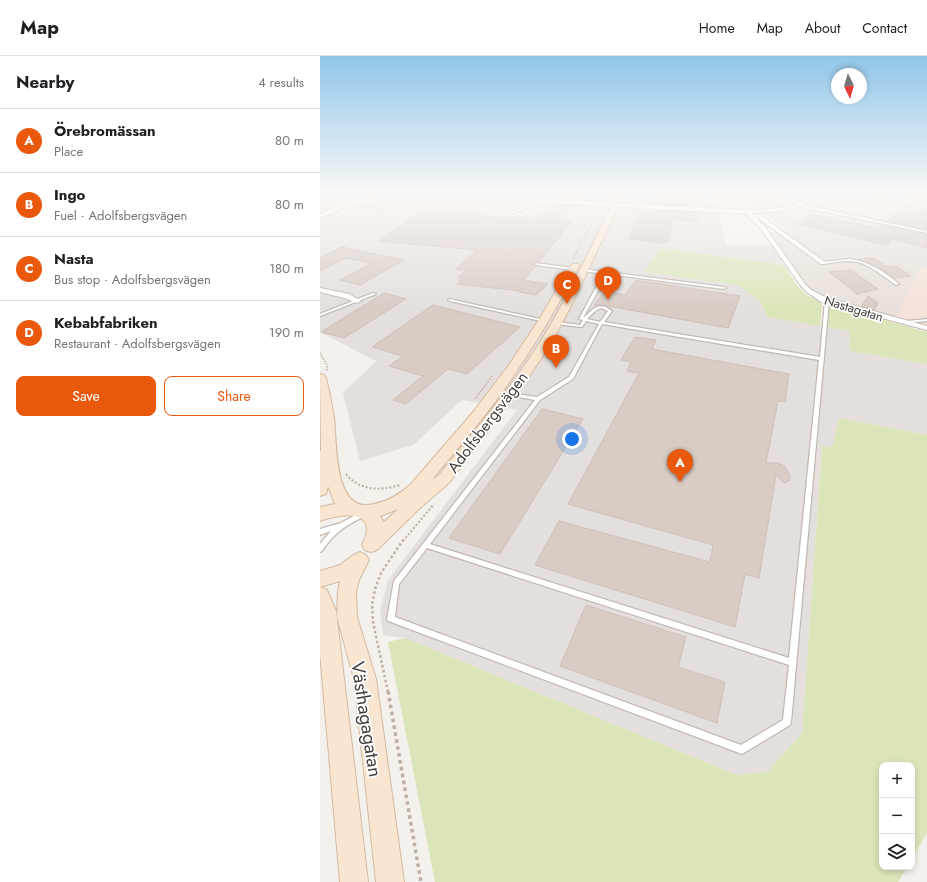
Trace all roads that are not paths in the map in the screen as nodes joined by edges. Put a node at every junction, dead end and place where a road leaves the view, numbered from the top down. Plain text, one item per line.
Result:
1 (602, 233) edge
2 (766, 233) edge
3 (780, 233) edge
4 (582, 254) dead end
5 (824, 263) joint
6 (536, 264) dead end
7 (571, 269) junction
8 (584, 270) junction
9 (607, 273) junction
10 (896, 284) dead end
11 (724, 288) dead end
12 (320, 290) edge
13 (374, 294) dead end
14 (450, 300) dead end
15 (356, 301) junction
16 (827, 301) junction
17 (320, 315) edge
18 (585, 320) junction
19 (927, 320) edge
20 (900, 321) junction
21 (551, 322) junction
22 (601, 323) junction
23 (927, 328) edge
24 (822, 359) junction
25 (320, 378) edge
26 (504, 392) junction
27 (538, 399) junction
28 (327, 440) junction
29 (320, 490) edge
30 (358, 510) junction
31 (320, 514) edge
32 (341, 525) junction
33 (320, 532) edge
34 (425, 545) junction
35 (320, 549) edge
36 (366, 552) junction
37 (320, 579) edge
38 (320, 596) edge
39 (793, 662) junction
40 (354, 882) edge
41 (390, 882) edge

1 - 8 main road, Adolfsbergsvägen
2 - 16 street, Nastagatan
3 - 5 street
4 - 7 main road, Adolfsbergsvägen
5 - 10 lane
6 - 7 lane
7 - 8 main road
7 - 21 main road, Adolfsbergsvägen
8 - 9 lane
8 - 21 main road, Adolfsbergsvägen
9 - 11 lane
9 - 18 lane
12 - 15 street
13 - 15 lane
14 - 21 lane
15 - 17 lane
16 - 20 street, Nastagatan
16 - 24 lane
18 - 21 lane
18 - 22 lane
18 - 22 lane
19 - 20 lane
20 - 23 street, Nastagatan
21 - 26 main road, Adolfsbergsvägen
22 - 24 lane
22 - 27 lane
24 - 39 lane
25 - 28 main road
26 - 27 lane
26 - 30 main road, Adolfsbergsvägen
26 - 36 main road, Adolfsbergsvägen
27 - 34 lane
28 - 29 main road
28 - 30 main road
30 - 31 main road, Adolfsbergsvägen
30 - 32 lane
30 - 36 main road
32 - 33 lane
32 - 35 lane
34 - 39 lane
34 - 39 lane
36 - 37 main road
36 - 41 main road, Västhagagatan
38 - 40 main road, Västhagagatan

